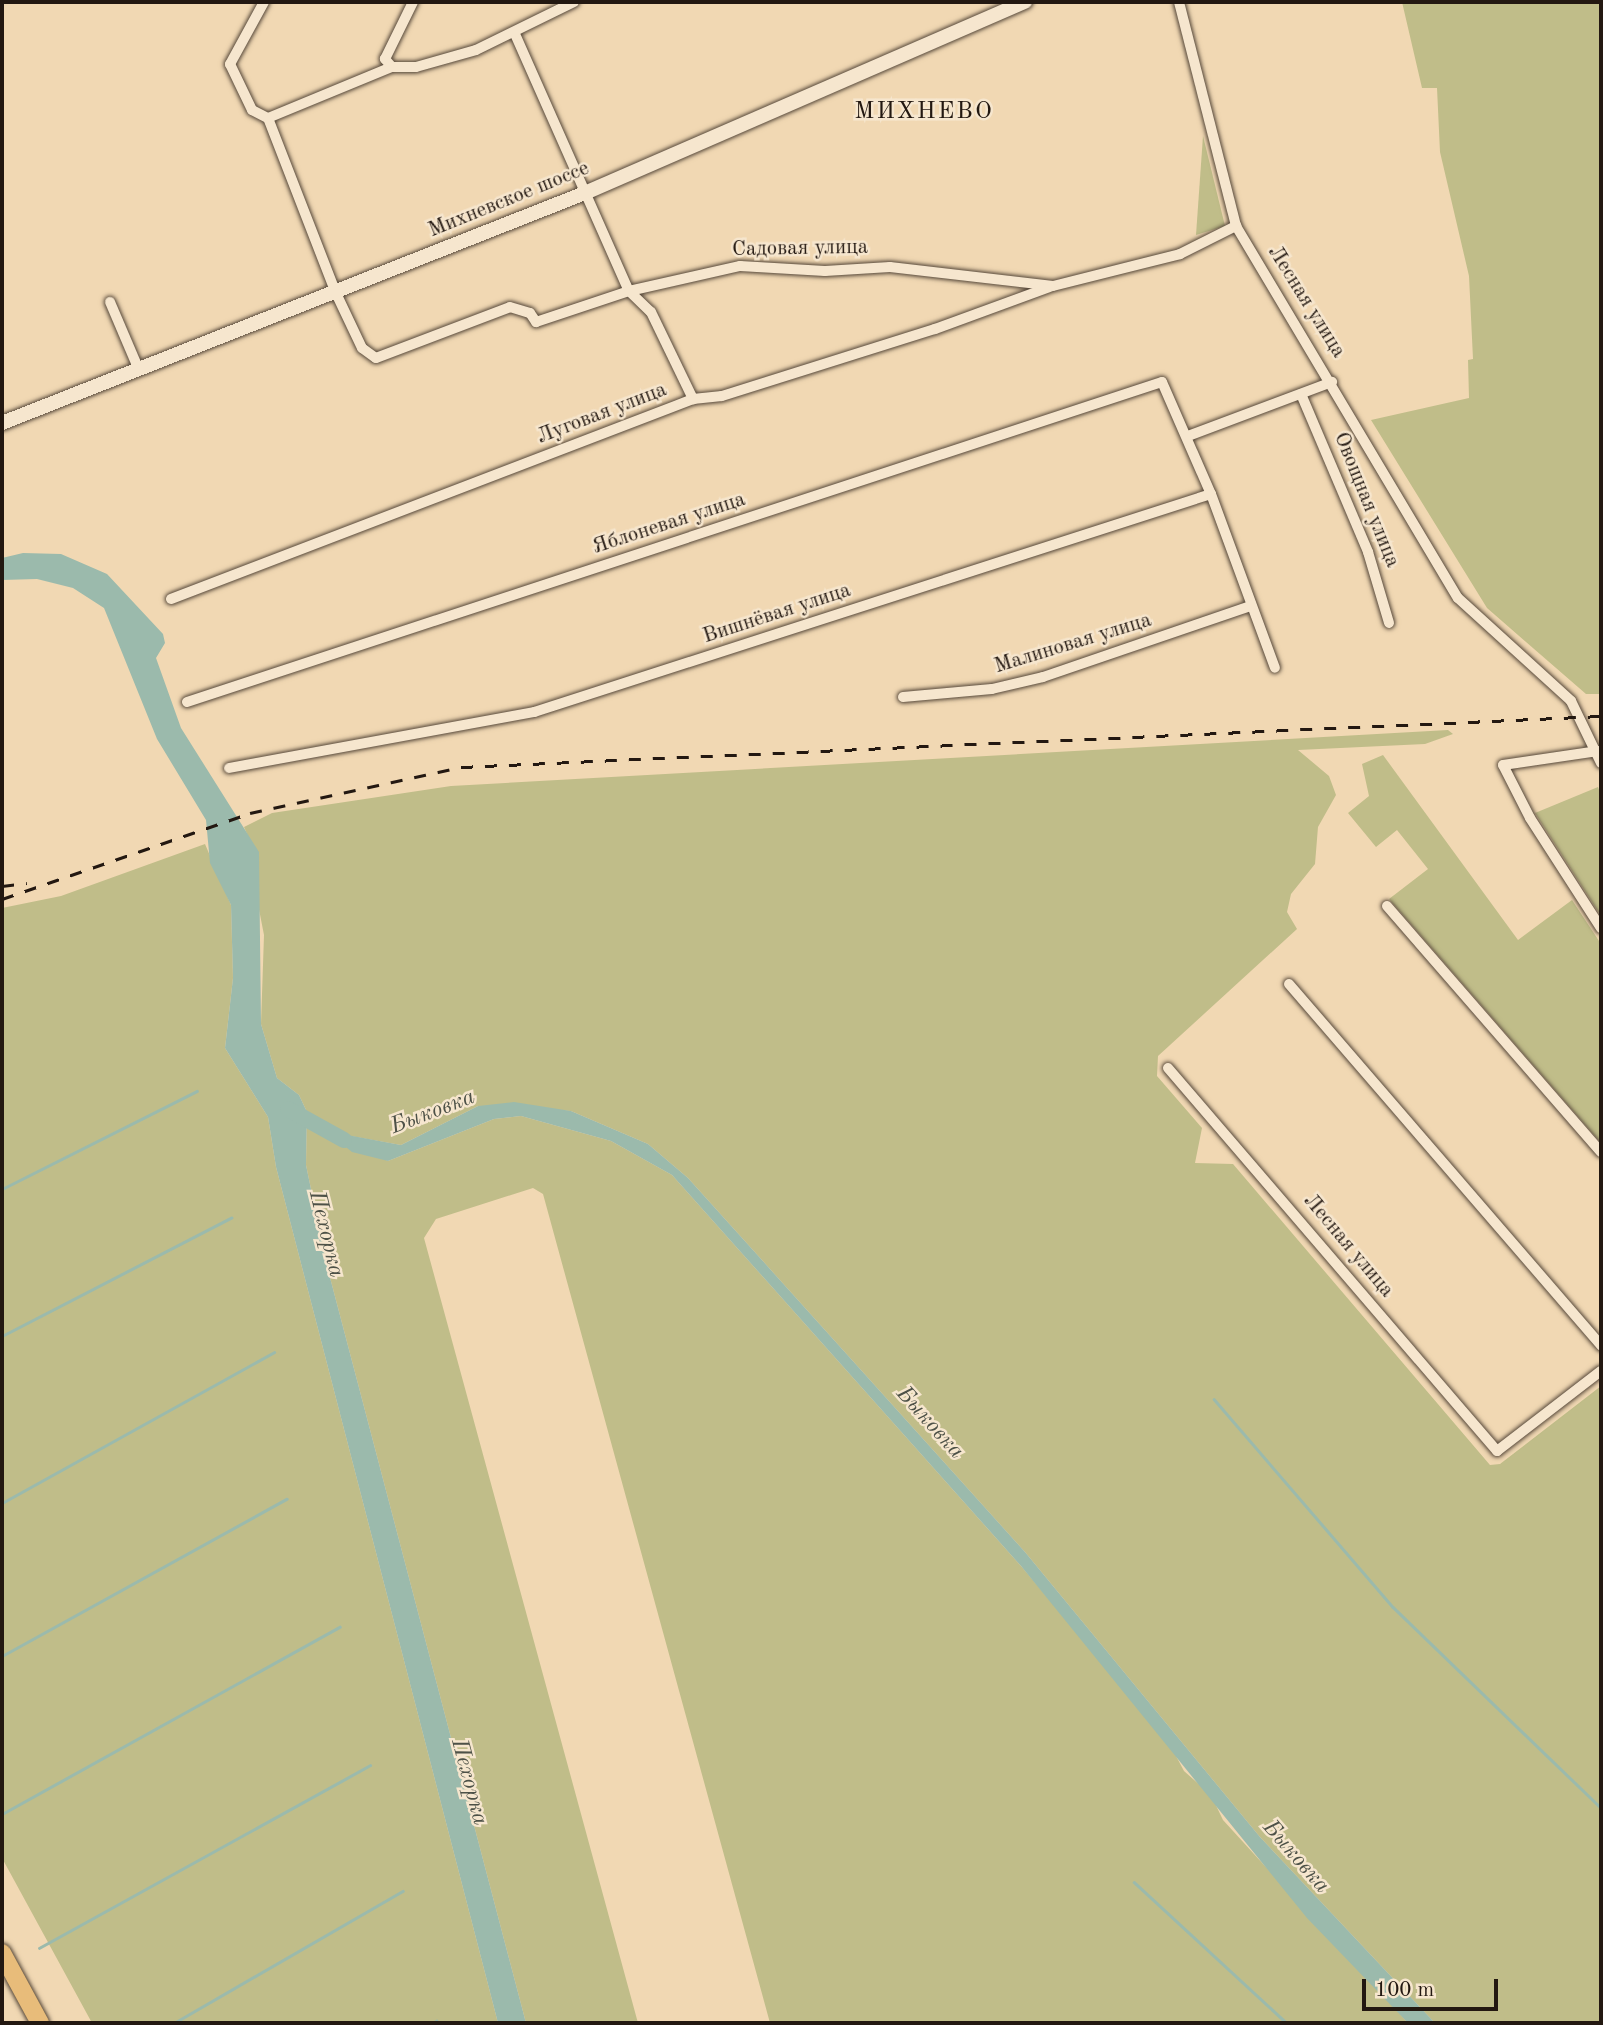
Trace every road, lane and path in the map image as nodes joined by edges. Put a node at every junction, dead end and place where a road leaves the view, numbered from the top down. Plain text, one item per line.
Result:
1 (264, 2) edge
2 (413, 2) edge
3 (574, 2) edge
4 (1025, 2) edge
5 (1179, 2) edge
6 (514, 34) junction
7 (392, 67) junction
8 (268, 118) junction
9 (585, 193) junction
10 (1236, 226) junction
11 (1053, 286) junction
12 (335, 291) junction
13 (629, 291) junction
14 (110, 302) dead end
15 (139, 370) junction
16 (1332, 382) junction
17 (1301, 394) junction
18 (694, 399) junction
19 (2, 423) edge
20 (1188, 436) junction
21 (1211, 495) junction
22 (172, 599) dead end
23 (1250, 606) junction
24 (1389, 623) dead end
25 (1275, 668) dead end
26 (903, 697) dead end
27 (187, 702) dead end
28 (1600, 757) edge
29 (229, 768) dead end
30 (1387, 906) dead end
31 (1601, 928) edge
32 (1289, 984) dead end
33 (1168, 1068) dead end
34 (1601, 1152) edge
35 (1601, 1346) edge
36 (1601, 1371) edge
37 (2, 1953) edge
38 (40, 2023) edge

1 - 8 street
2 - 7 street
3 - 6 street
4 - 9 street, Михневское шоссе
5 - 10 street, Лесная улица
6 - 7 street
6 - 9 street
7 - 8 street
8 - 12 street
9 - 12 street, Михневское шоссе
9 - 13 street
10 - 11 street, Садовая улица
10 - 16 street, Лесная улица
11 - 13 street, Садовая улица
11 - 18 street, Луговая улица
12 - 13 street, Садовая улица
12 - 15 street, Михневское шоссе
13 - 18 street
14 - 15 street
15 - 19 street, Михневское шоссе
16 - 17 street
16 - 28 street, Лесная улица
17 - 20 street
17 - 24 street, Овощная улица
18 - 22 street, Луговая улица
20 - 21 street
20 - 27 street, Яблоневая улица
21 - 23 street
21 - 29 street, Вишнёвая улица
23 - 25 street
23 - 26 street, Малиновая улица
28 - 31 street
30 - 34 street
32 - 35 street
33 - 36 street, Лесная улица
37 - 38 highway

